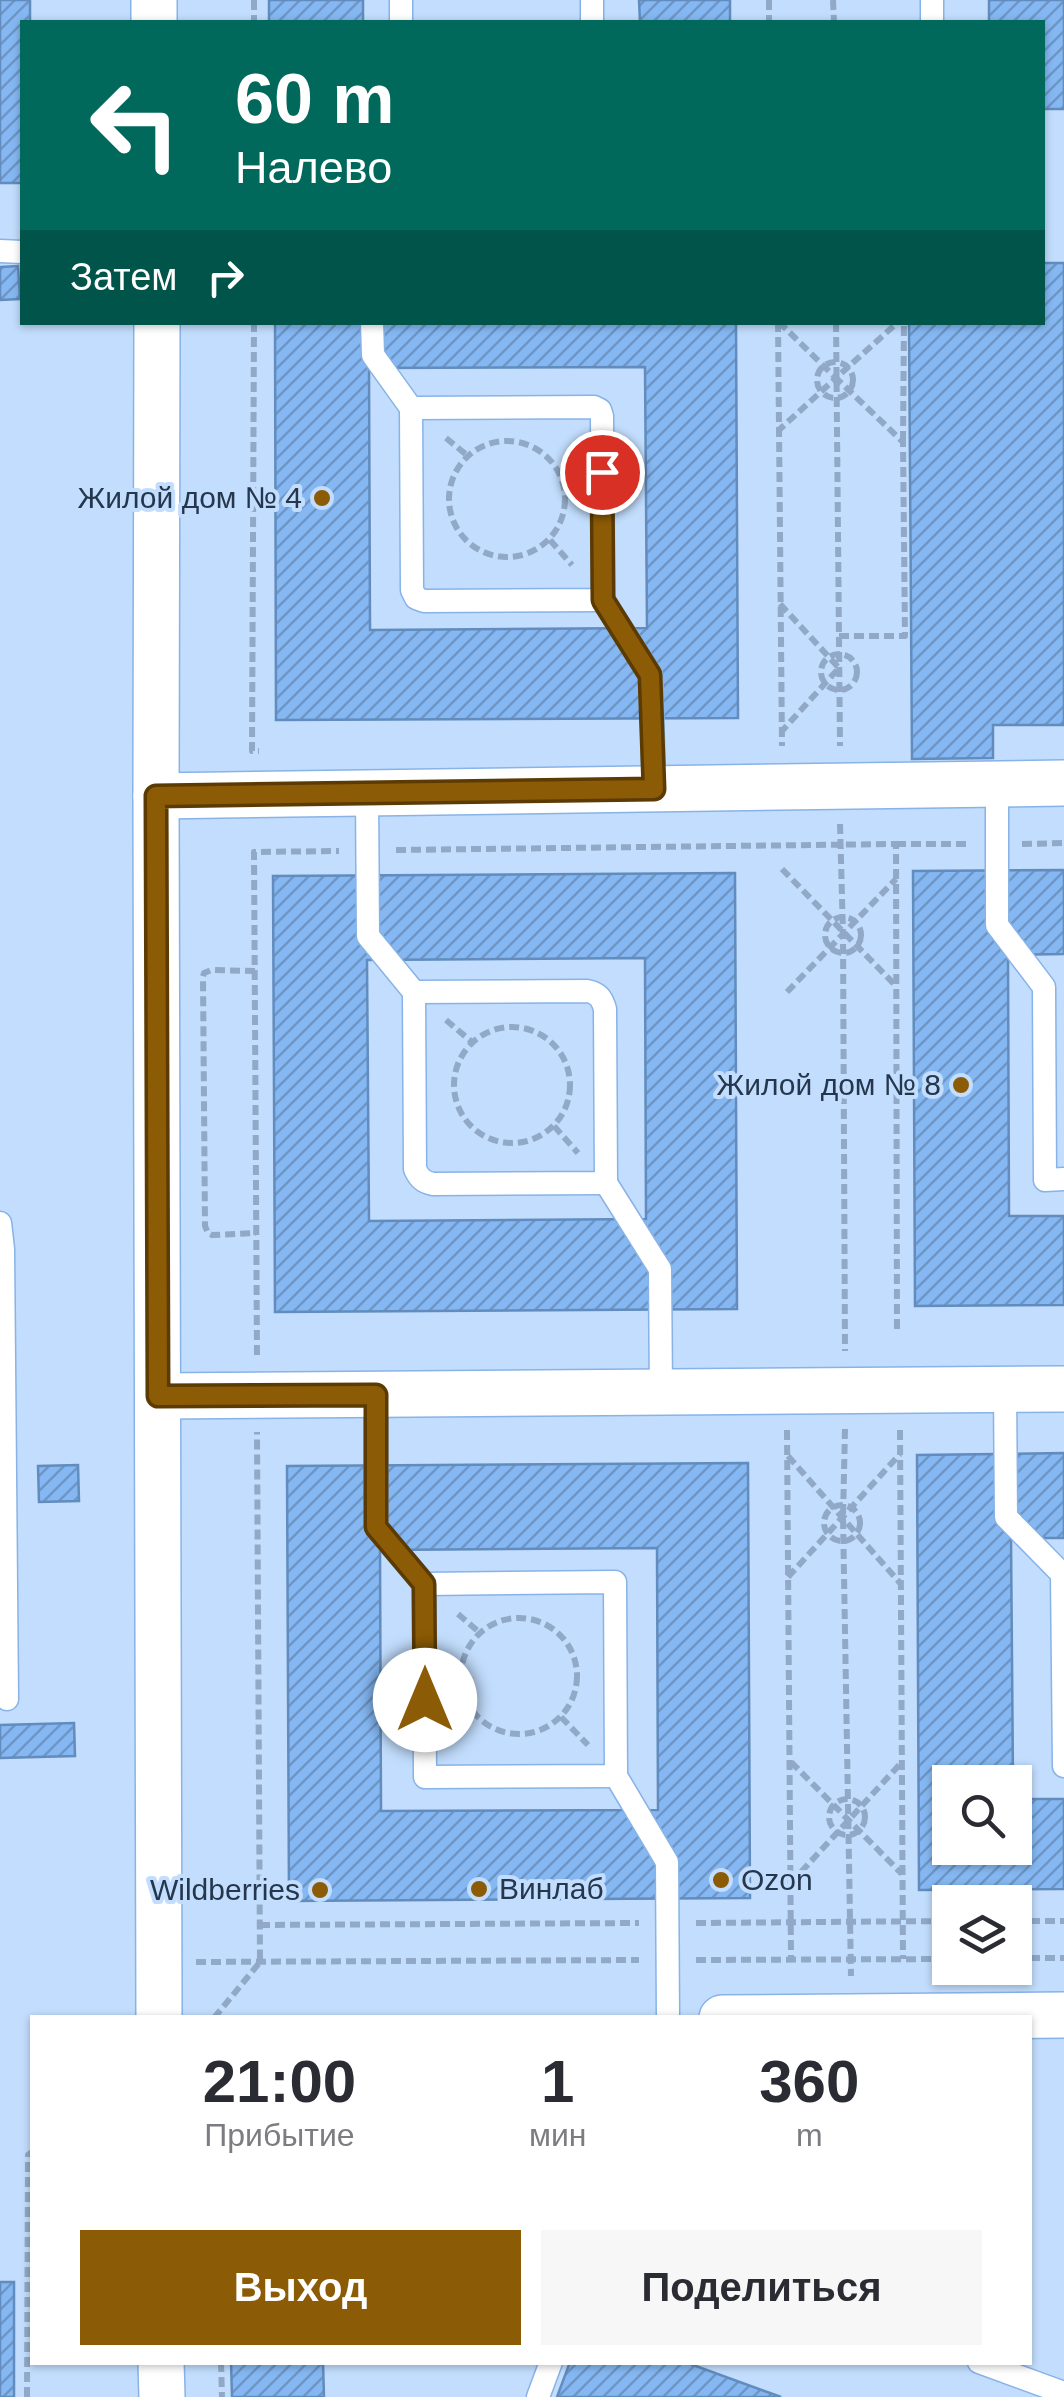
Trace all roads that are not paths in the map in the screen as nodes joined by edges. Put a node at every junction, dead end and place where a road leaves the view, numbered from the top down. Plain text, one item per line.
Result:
1 (157, 325) edge
2 (372, 325) edge
3 (411, 408) junction
4 (603, 600) junction
5 (996, 784) junction
6 (1064, 784) edge
7 (654, 789) junction
8 (367, 793) junction
9 (156, 796) junction
10 (1054, 987) edge
11 (414, 992) junction
12 (1064, 1180) edge
13 (606, 1183) junction
14 (0, 1223) edge
15 (1004, 1389) junction
16 (1064, 1389) edge
17 (661, 1392) junction
18 (376, 1395) junction
19 (158, 1396) junction
20 (1063, 1574) edge
21 (424, 1584) junction
22 (7, 1698) dead end
23 (1064, 1766) edge
24 (616, 1776) junction
25 (159, 2015) edge
26 (668, 2015) edge
27 (1032, 2015) edge
28 (1064, 2015) edge
29 (161, 2365) edge
30 (550, 2365) edge
31 (988, 2365) edge
32 (1064, 2393) edge
33 (162, 2397) edge
34 (538, 2397) edge

1 - 9 street
2 - 3 lane
3 - 4 lane
3 - 4 lane
4 - 7 lane
5 - 6 street
5 - 7 street
5 - 10 lane
7 - 8 street
8 - 9 street
8 - 11 lane
9 - 19 street
10 - 12 lane
11 - 13 lane
11 - 13 lane
13 - 17 lane
14 - 22 lane
15 - 16 street
15 - 17 street
15 - 20 lane
17 - 18 street
18 - 19 street
18 - 21 lane
19 - 25 street
20 - 23 lane
21 - 24 lane
21 - 24 lane
24 - 26 lane
27 - 28 street
29 - 33 street
30 - 34 lane
31 - 32 lane

